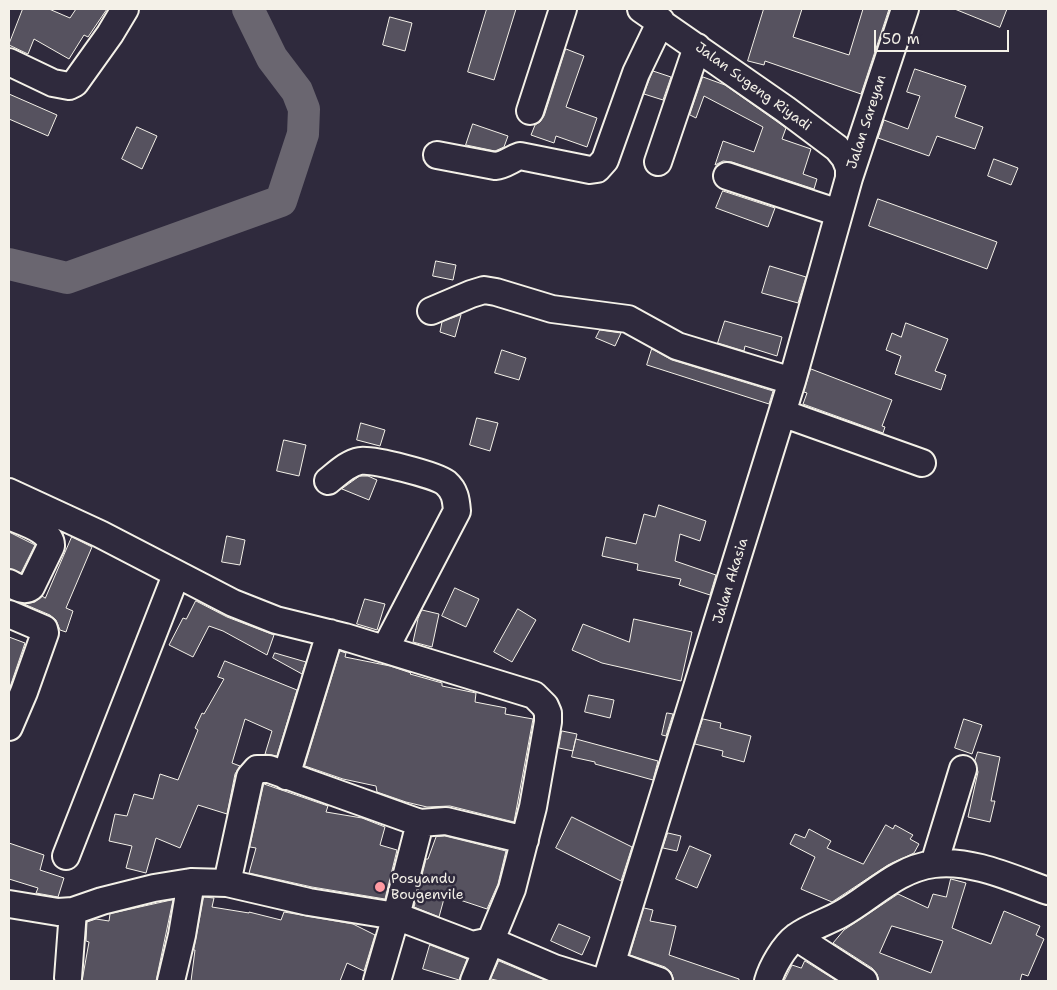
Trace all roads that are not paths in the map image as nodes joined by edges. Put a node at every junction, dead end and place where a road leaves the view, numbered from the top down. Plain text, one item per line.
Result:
1 (125, 9) edge
2 (563, 9) edge
3 (905, 9) edge
4 (651, 15) edge
5 (697, 47) junction
6 (9, 62) edge
7 (530, 111) dead end
8 (437, 155) dead end
9 (658, 162) dead end
10 (727, 176) dead end
11 (849, 178) junction
12 (839, 213) junction
13 (431, 311) dead end
14 (792, 381) junction
15 (782, 413) junction
16 (922, 463) dead end
17 (328, 481) dead end
18 (9, 492) edge
19 (9, 516) edge
20 (176, 575) junction
21 (9, 584) edge
22 (9, 614) edge
23 (330, 634) junction
24 (385, 649) junction
25 (12, 712) edge
26 (963, 769) dead end
27 (286, 776) junction
28 (420, 823) junction
29 (525, 840) junction
30 (66, 856) dead end
31 (934, 864) junction
32 (191, 882) junction
33 (227, 883) junction
34 (1048, 891) edge
35 (9, 904) edge
36 (73, 911) junction
37 (396, 916) junction
38 (796, 937) junction
39 (491, 942) junction
40 (605, 976) edge
41 (68, 978) dead end
42 (171, 981) edge
43 (377, 981) edge
44 (474, 981) edge
45 (659, 981) edge
46 (768, 981) edge
47 (864, 981) edge

1 - 6 street
2 - 7 street
3 - 11 street, Jalan Sareyan
4 - 5 street, Jalan Sugeng Riyadi
4 - 8 street
5 - 9 street
5 - 11 street, Jalan Sugeng Riyadi
10 - 12 street
11 - 12 street, Jalan Akasia
12 - 14 street, Jalan Akasia
13 - 14 street
14 - 15 street, Jalan Akasia
15 - 16 street
15 - 40 street, Jalan Akasia
17 - 24 street
18 - 20 street
19 - 21 street
20 - 23 street
20 - 30 street
22 - 25 street
23 - 24 street
23 - 27 street
24 - 29 street
26 - 31 street
27 - 28 street
27 - 33 street
28 - 29 street
28 - 37 street
29 - 39 street
31 - 34 street
31 - 38 street
32 - 33 street
32 - 36 street
32 - 42 street
33 - 37 street
35 - 36 street
36 - 41 street
37 - 39 street
37 - 43 street
38 - 46 street
38 - 47 street
39 - 40 street
39 - 44 street
40 - 45 street

